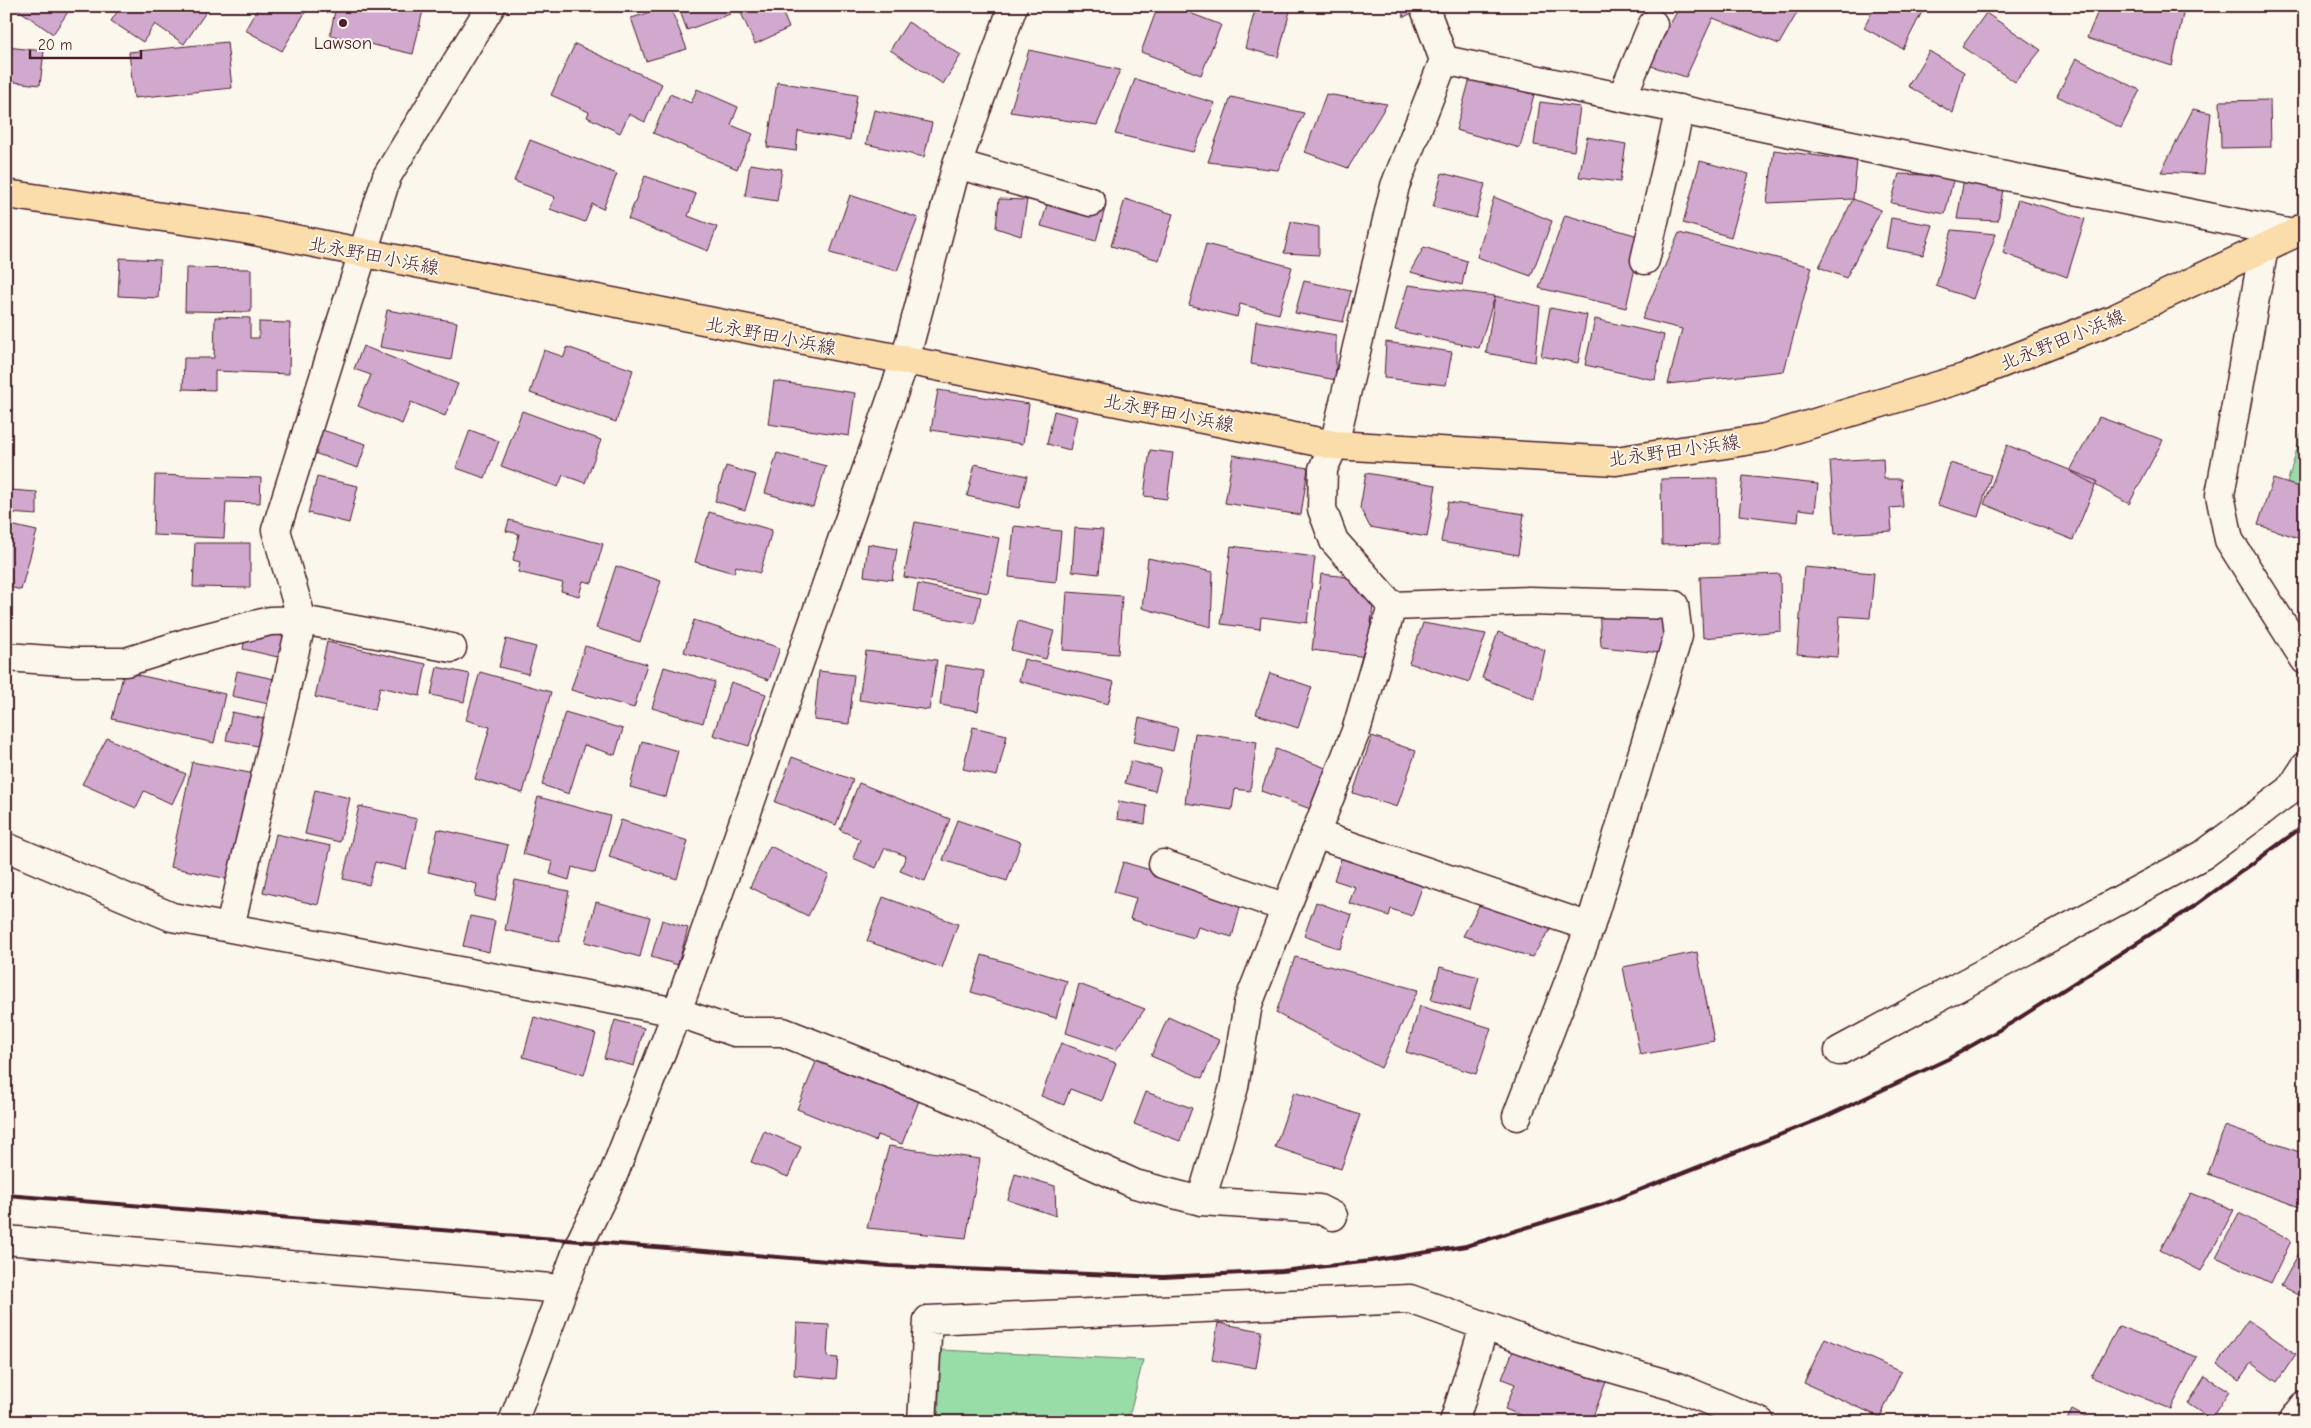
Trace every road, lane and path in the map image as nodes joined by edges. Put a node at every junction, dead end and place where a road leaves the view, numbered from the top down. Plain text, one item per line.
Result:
1 (491, 6) edge
2 (1013, 6) edge
3 (1424, 6) edge
4 (1653, 24) dead end
5 (1444, 60) junction
6 (1622, 97) junction
7 (1680, 109) junction
8 (957, 164) junction
9 (6, 194) edge
10 (1090, 202) dead end
11 (2299, 230) edge
12 (2264, 247) junction
13 (363, 253) junction
14 (1645, 260) dead end
15 (906, 360) junction
16 (1334, 445) junction
17 (1392, 606) junction
18 (302, 620) junction
19 (452, 648) dead end
20 (6, 657) edge
21 (2305, 660) edge
22 (2305, 767) edge
23 (1315, 834) junction
24 (6, 847) edge
25 (1163, 864) dead end
26 (1286, 908) junction
27 (230, 927) junction
28 (1590, 927) junction
29 (677, 1012) junction
30 (1839, 1051) dead end
31 (1517, 1116) dead end
32 (1201, 1201) junction
33 (1333, 1216) dead end
34 (6, 1240) edge
35 (562, 1289) junction
36 (1484, 1327) junction
37 (2305, 1405) edge
38 (513, 1422) edge
39 (922, 1422) edge
40 (1454, 1422) edge
41 (1760, 1422) edge
42 (2292, 1422) edge

1 - 13 street
2 - 8 street
3 - 5 street
4 - 6 street
5 - 6 street
5 - 16 street
6 - 7 street
7 - 11 street
7 - 14 street
8 - 10 street
8 - 15 street
9 - 13 main road, 北永野田小浜線
11 - 12 main road, 北永野田小浜線
12 - 16 main road, 北永野田小浜線
12 - 21 street
13 - 15 main road, 北永野田小浜線
13 - 18 street
15 - 16 main road, 北永野田小浜線
15 - 29 street
16 - 17 street
17 - 23 street
17 - 28 street
18 - 19 street
18 - 20 street
18 - 27 street
22 - 30 street
23 - 26 street
23 - 28 street
24 - 27 street
25 - 26 street
26 - 32 street
27 - 29 street
28 - 31 street
29 - 32 street
29 - 35 street
32 - 33 street
34 - 35 street
35 - 38 street
36 - 39 street
36 - 40 street
36 - 41 street
37 - 42 street

